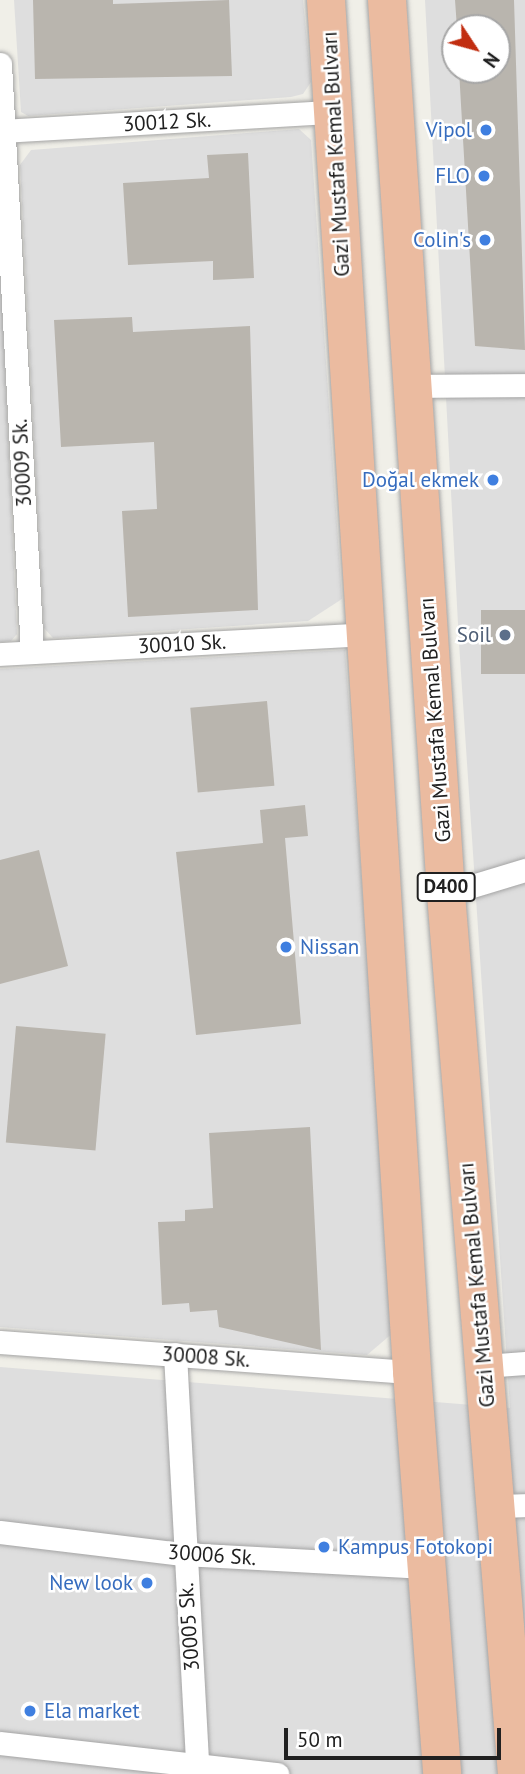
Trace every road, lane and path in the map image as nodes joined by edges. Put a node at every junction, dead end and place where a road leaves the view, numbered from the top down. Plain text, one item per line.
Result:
1 (326, 0) edge
2 (387, 0) edge
3 (0, 64) edge
4 (334, 112) junction
5 (2, 131) edge
6 (525, 385) edge
7 (413, 386) junction
8 (364, 634) junction
9 (32, 652) junction
10 (0, 654) edge
11 (525, 870) edge
12 (446, 894) junction
13 (0, 1342) edge
14 (175, 1354) junction
15 (525, 1363) edge
16 (483, 1366) junction
17 (412, 1372) junction
18 (511, 1506) edge
19 (0, 1532) edge
20 (183, 1555) junction
21 (426, 1567) junction
22 (0, 1743) edge
23 (198, 1768) edge
24 (277, 1774) edge
25 (442, 1774) edge
26 (517, 1774) edge

1 - 4 highway, Gazi Mustafa Kemal Bulvarı
2 - 7 highway, Gazi Mustafa Kemal Bulvarı / D400
3 - 5 street, 30009 Sk.
4 - 5 street, 30012 Sk.
4 - 8 highway, Gazi Mustafa Kemal Bulvarı
5 - 9 street, 30009 Sk.
6 - 7 street
7 - 12 highway, Gazi Mustafa Kemal Bulvarı / D400
8 - 9 street, 30010 Sk.
8 - 17 highway, Gazi Mustafa Kemal Bulvarı
9 - 10 street, 30010 Sk.
11 - 12 street
12 - 16 highway, Gazi Mustafa Kemal Bulvarı / D400
13 - 14 street, 30008 Sk.
14 - 17 street, 30008 Sk.
14 - 20 street, 30005 Sk.
15 - 16 street
16 - 18 highway, Gazi Mustafa Kemal Bulvarı / D400
17 - 21 highway, Gazi Mustafa Kemal Bulvarı
18 - 26 highway, Gazi Mustafa Kemal Bulvarı / D400
19 - 20 street, 30006 Sk.
20 - 21 street, 30006 Sk.
20 - 23 street, 30005 Sk.
21 - 25 highway, Gazi Mustafa Kemal Bulvarı
22 - 23 street
23 - 24 street

